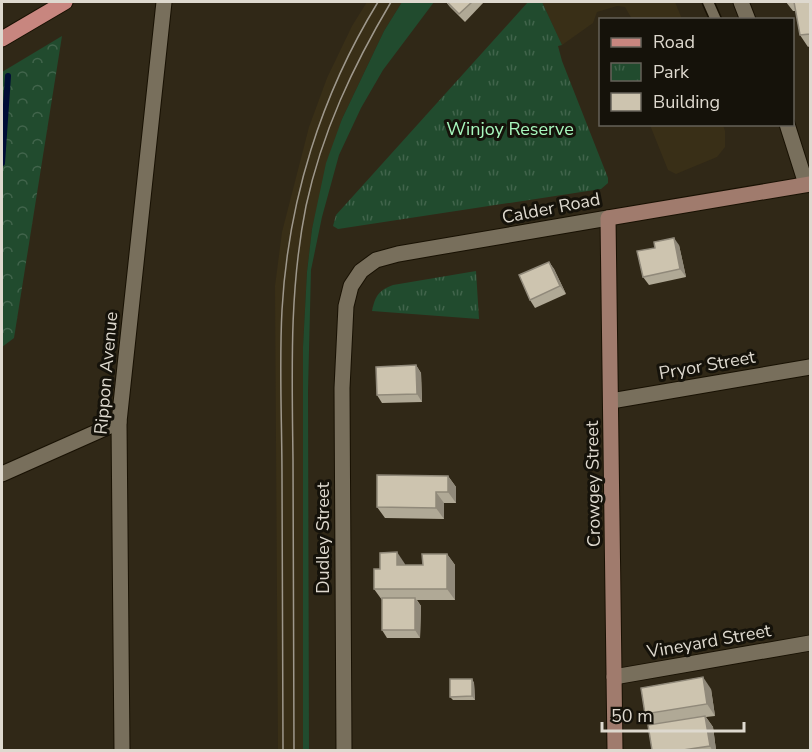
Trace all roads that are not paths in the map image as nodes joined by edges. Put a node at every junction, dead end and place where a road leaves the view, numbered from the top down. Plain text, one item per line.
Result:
1 (65, 2) edge
2 (164, 2) edge
3 (708, 2) edge
4 (741, 2) edge
5 (715, 18) edge
6 (747, 18) edge
7 (2, 39) edge
8 (789, 126) edge
9 (808, 184) edge
10 (608, 218) junction
11 (344, 326) joint
12 (810, 367) edge
13 (611, 401) junction
14 (119, 422) junction
15 (2, 474) edge
16 (810, 643) edge
17 (614, 677) junction
18 (122, 750) edge
19 (344, 750) edge
20 (615, 750) edge

1 - 7 main road
2 - 14 street, Rippon Avenue
3 - 5 lane
4 - 6 street
8 - 9 street
9 - 10 street, Calder Road
10 - 11 street, Calder Road
10 - 13 street, Crowgey Street
11 - 19 street, Dudley Street
12 - 13 street, Pryor Street
13 - 17 street, Crowgey Street
14 - 15 street
14 - 18 street, Rippon Avenue
16 - 17 street, Vineyard Street
17 - 20 street, Crowgey Street

